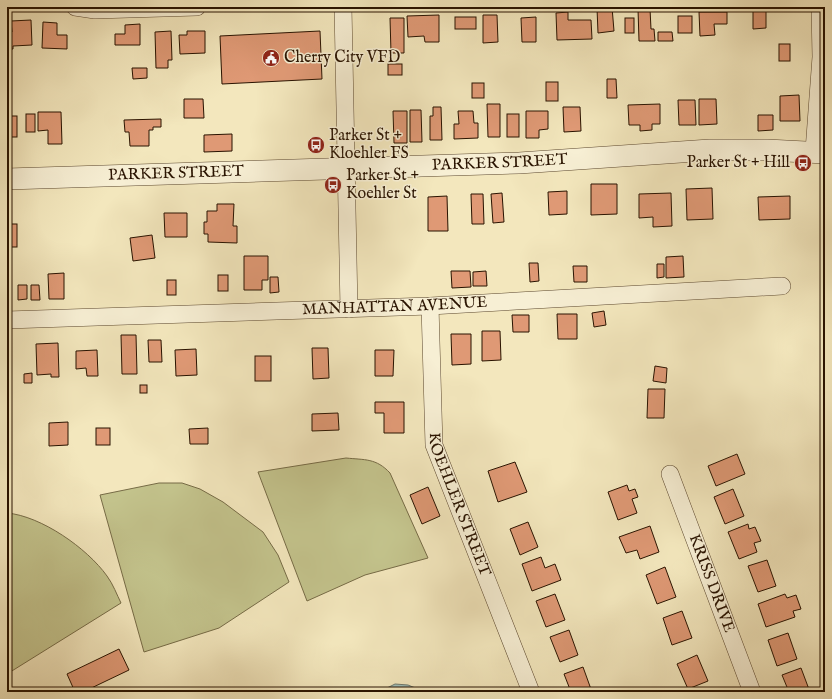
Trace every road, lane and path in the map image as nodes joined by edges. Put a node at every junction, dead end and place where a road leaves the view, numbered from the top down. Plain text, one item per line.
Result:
1 (75, 7) edge
2 (197, 7) edge
3 (344, 7) edge
4 (820, 7) edge
5 (819, 152) edge
6 (346, 168) junction
7 (7, 179) edge
8 (782, 286) dead end
9 (430, 306) junction
10 (349, 309) junction
11 (7, 320) edge
12 (670, 474) dead end
13 (532, 692) edge
14 (752, 692) edge

1 - 2 street
3 - 6 street
4 - 5 street
5 - 6 street, PARKER STREET
6 - 7 street, PARKER STREET
6 - 10 street
8 - 9 street, MANHATTAN AVENUE
9 - 10 street, MANHATTAN AVENUE
9 - 13 street, KOEHLER STREET
10 - 11 street, MANHATTAN AVENUE
12 - 14 street, KRISS DRIVE

